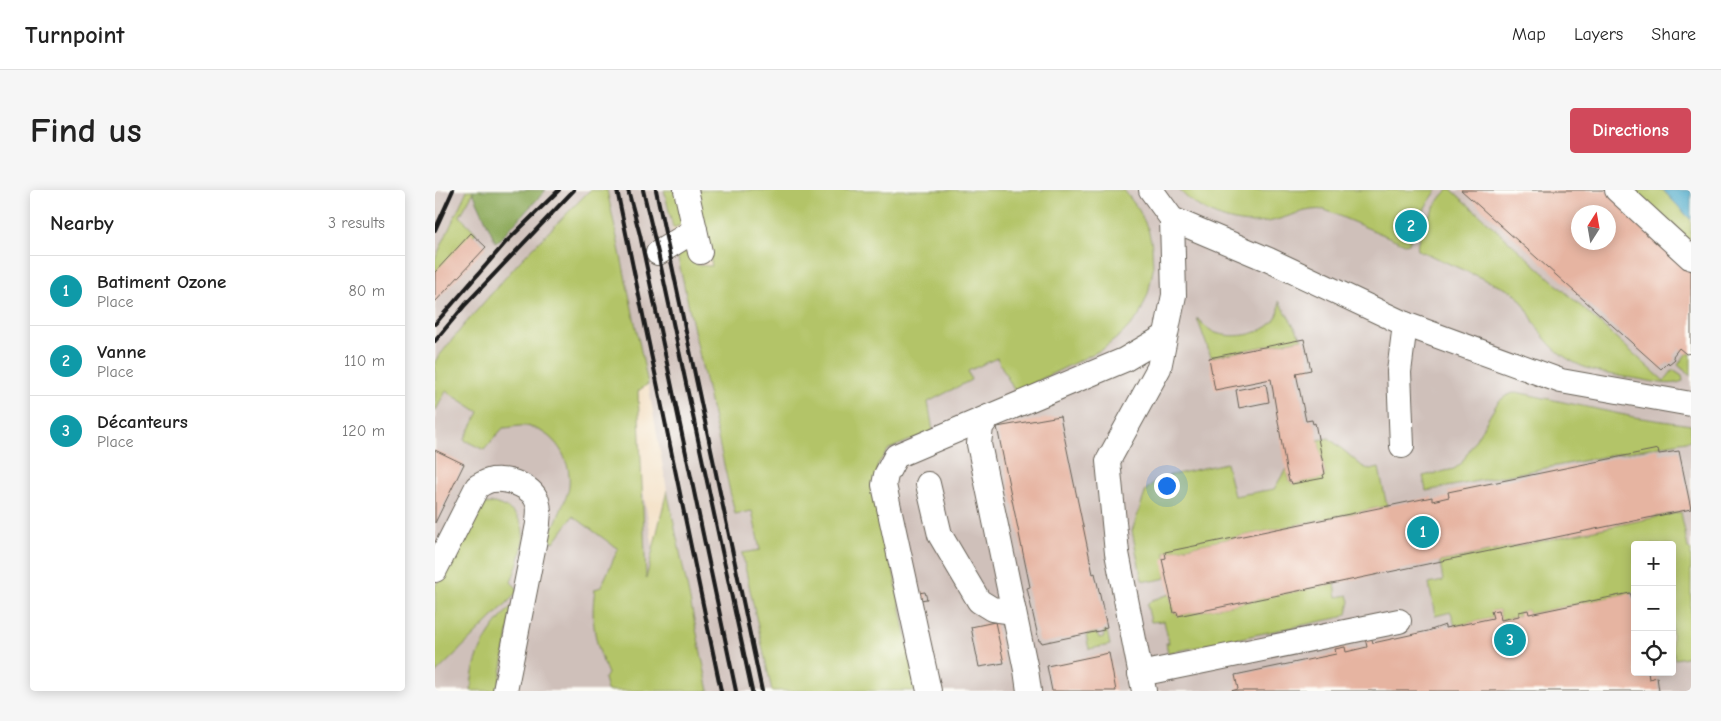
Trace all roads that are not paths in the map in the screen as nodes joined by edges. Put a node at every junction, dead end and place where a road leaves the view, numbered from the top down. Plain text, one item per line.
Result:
1 (686, 190) edge
2 (1151, 190) edge
3 (1617, 190) edge
4 (1172, 218) junction
5 (658, 252) dead end
6 (1691, 258) edge
7 (1405, 324) junction
8 (1165, 336) junction
9 (1691, 404) edge
10 (988, 417) junction
11 (1402, 446) dead end
12 (928, 484) dead end
13 (435, 570) edge
14 (1014, 612) junction
15 (1399, 621) dead end
16 (1142, 682) edge
17 (505, 691) edge
18 (929, 691) edge
19 (1029, 691) edge

1 - 5 street
2 - 4 street
3 - 6 street
4 - 7 street
4 - 8 street
7 - 9 street
7 - 11 street
8 - 10 street
8 - 16 street
10 - 14 street
10 - 18 street
12 - 14 street
13 - 17 street
14 - 19 street
15 - 16 street

